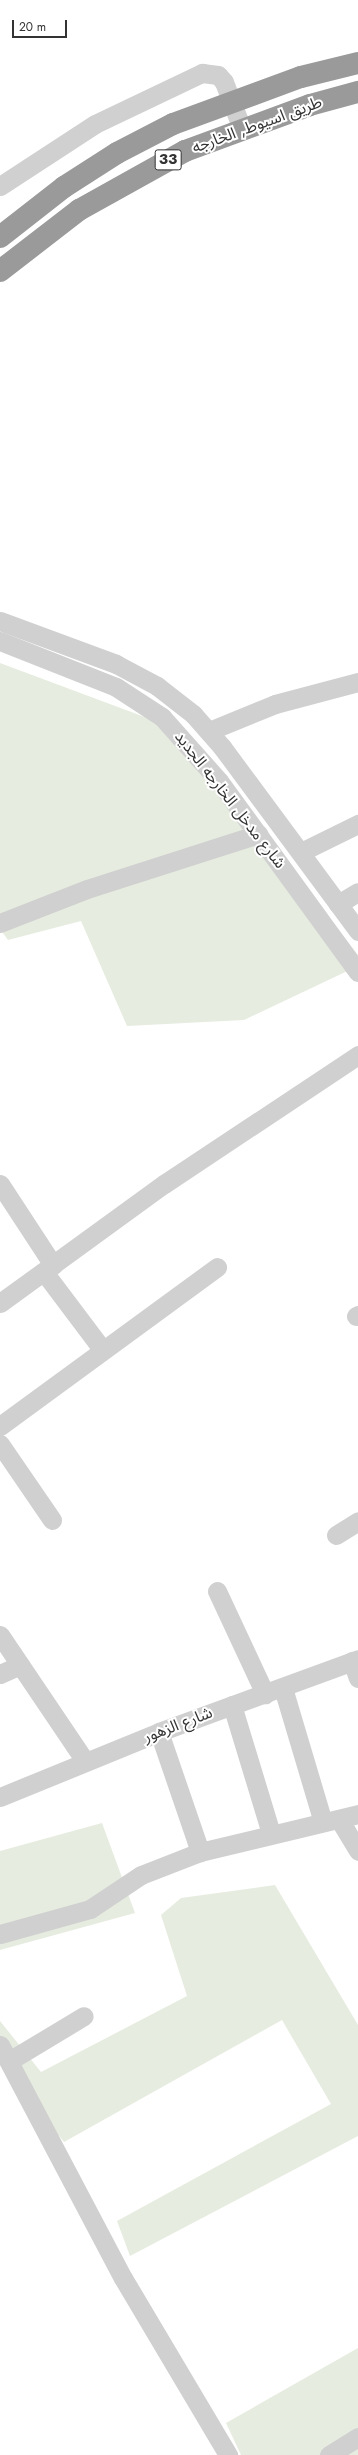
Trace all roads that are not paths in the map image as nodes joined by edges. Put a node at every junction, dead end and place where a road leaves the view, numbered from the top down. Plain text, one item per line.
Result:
1 (358, 63) edge
2 (358, 92) edge
3 (232, 101) junction
4 (242, 129) junction
5 (0, 186) edge
6 (0, 237) edge
7 (0, 271) edge
8 (0, 621) edge
9 (0, 641) edge
10 (358, 682) edge
11 (209, 731) junction
12 (358, 824) edge
13 (258, 834) junction
14 (301, 852) junction
15 (358, 892) edge
16 (338, 904) junction
17 (0, 923) edge
18 (358, 931) edge
19 (358, 972) edge
20 (358, 1056) edge
21 (0, 1184) edge
22 (217, 1267) dead end
23 (49, 1269) junction
24 (0, 1303) edge
25 (102, 1349) junction
26 (0, 1426) edge
27 (0, 1444) edge
28 (52, 1520) dead end
29 (358, 1521) edge
30 (336, 1535) dead end
31 (217, 1591) dead end
32 (0, 1635) edge
33 (20, 1665) junction
34 (356, 1666) edge
35 (0, 1674) edge
36 (283, 1688) junction
37 (265, 1694) junction
38 (232, 1704) junction
39 (159, 1732) junction
40 (85, 1761) junction
41 (0, 1797) edge
42 (358, 1814) edge
43 (331, 1821) junction
44 (271, 1833) junction
45 (358, 1851) edge
46 (200, 1852) junction
47 (0, 1934) edge
48 (84, 2016) dead end
49 (4, 2053) edge
50 (358, 2437) edge
51 (228, 2455) edge
52 (329, 2455) edge

1 - 3 highway, طريق اسيوط, الخارجه / 33
2 - 4 highway, طريق اسيوط, الخارجه / 33
3 - 4 street
3 - 5 street
3 - 6 highway, طريق اسيوط, الخارجه / 33
4 - 7 highway, طريق اسيوط, الخارجه / 33
8 - 11 street, شارع مدخل الخارجه الجديد
9 - 13 street, شارع مدخل الخارجه الجديد
10 - 11 street
11 - 14 street, شارع مدخل الخارجه الجديد
12 - 14 street
13 - 17 street
13 - 19 street, شارع مدخل الخارجه الجديد
14 - 16 street, شارع مدخل الخارجه الجديد
15 - 16 street
16 - 18 street, شارع مدخل الخارجه الجديد
20 - 23 street
21 - 23 street
22 - 25 street
23 - 24 street
23 - 25 street
25 - 26 street
27 - 28 street
29 - 30 street
31 - 37 street
32 - 33 street
33 - 35 street
33 - 40 street
34 - 36 street, شارع الزهور
36 - 37 street, شارع الزهور
36 - 43 street
37 - 38 street, شارع الزهور
38 - 39 street, شارع الزهور
38 - 44 street
39 - 40 street, شارع الزهور
39 - 46 street
40 - 41 street, شارع الزهور
42 - 43 street
43 - 44 street
43 - 45 street
44 - 46 street
46 - 47 street
48 - 49 street
49 - 51 street
50 - 52 street

